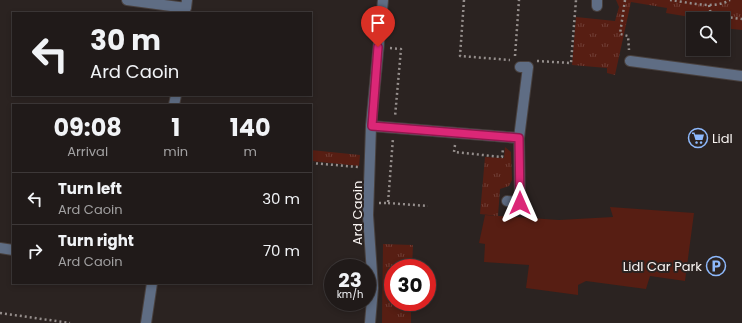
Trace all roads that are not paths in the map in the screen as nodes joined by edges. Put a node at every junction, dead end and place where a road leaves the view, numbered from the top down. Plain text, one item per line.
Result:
1 (127, 0) edge
2 (383, 0) edge
3 (186, 7) edge
4 (630, 61) road end
5 (520, 67) dead end
6 (742, 76) edge
7 (372, 126) junction
8 (519, 138) junction
9 (507, 201) dead end
10 (0, 248) edge
11 (12, 250) edge
12 (152, 284) edge
13 (146, 323) edge
14 (370, 323) edge

1 - 3 street
2 - 7 street, Ard Caoin
4 - 6 street
5 - 8 street
7 - 8 street
7 - 14 street, Ard Caoin
8 - 9 street
10 - 11 street
12 - 13 street

